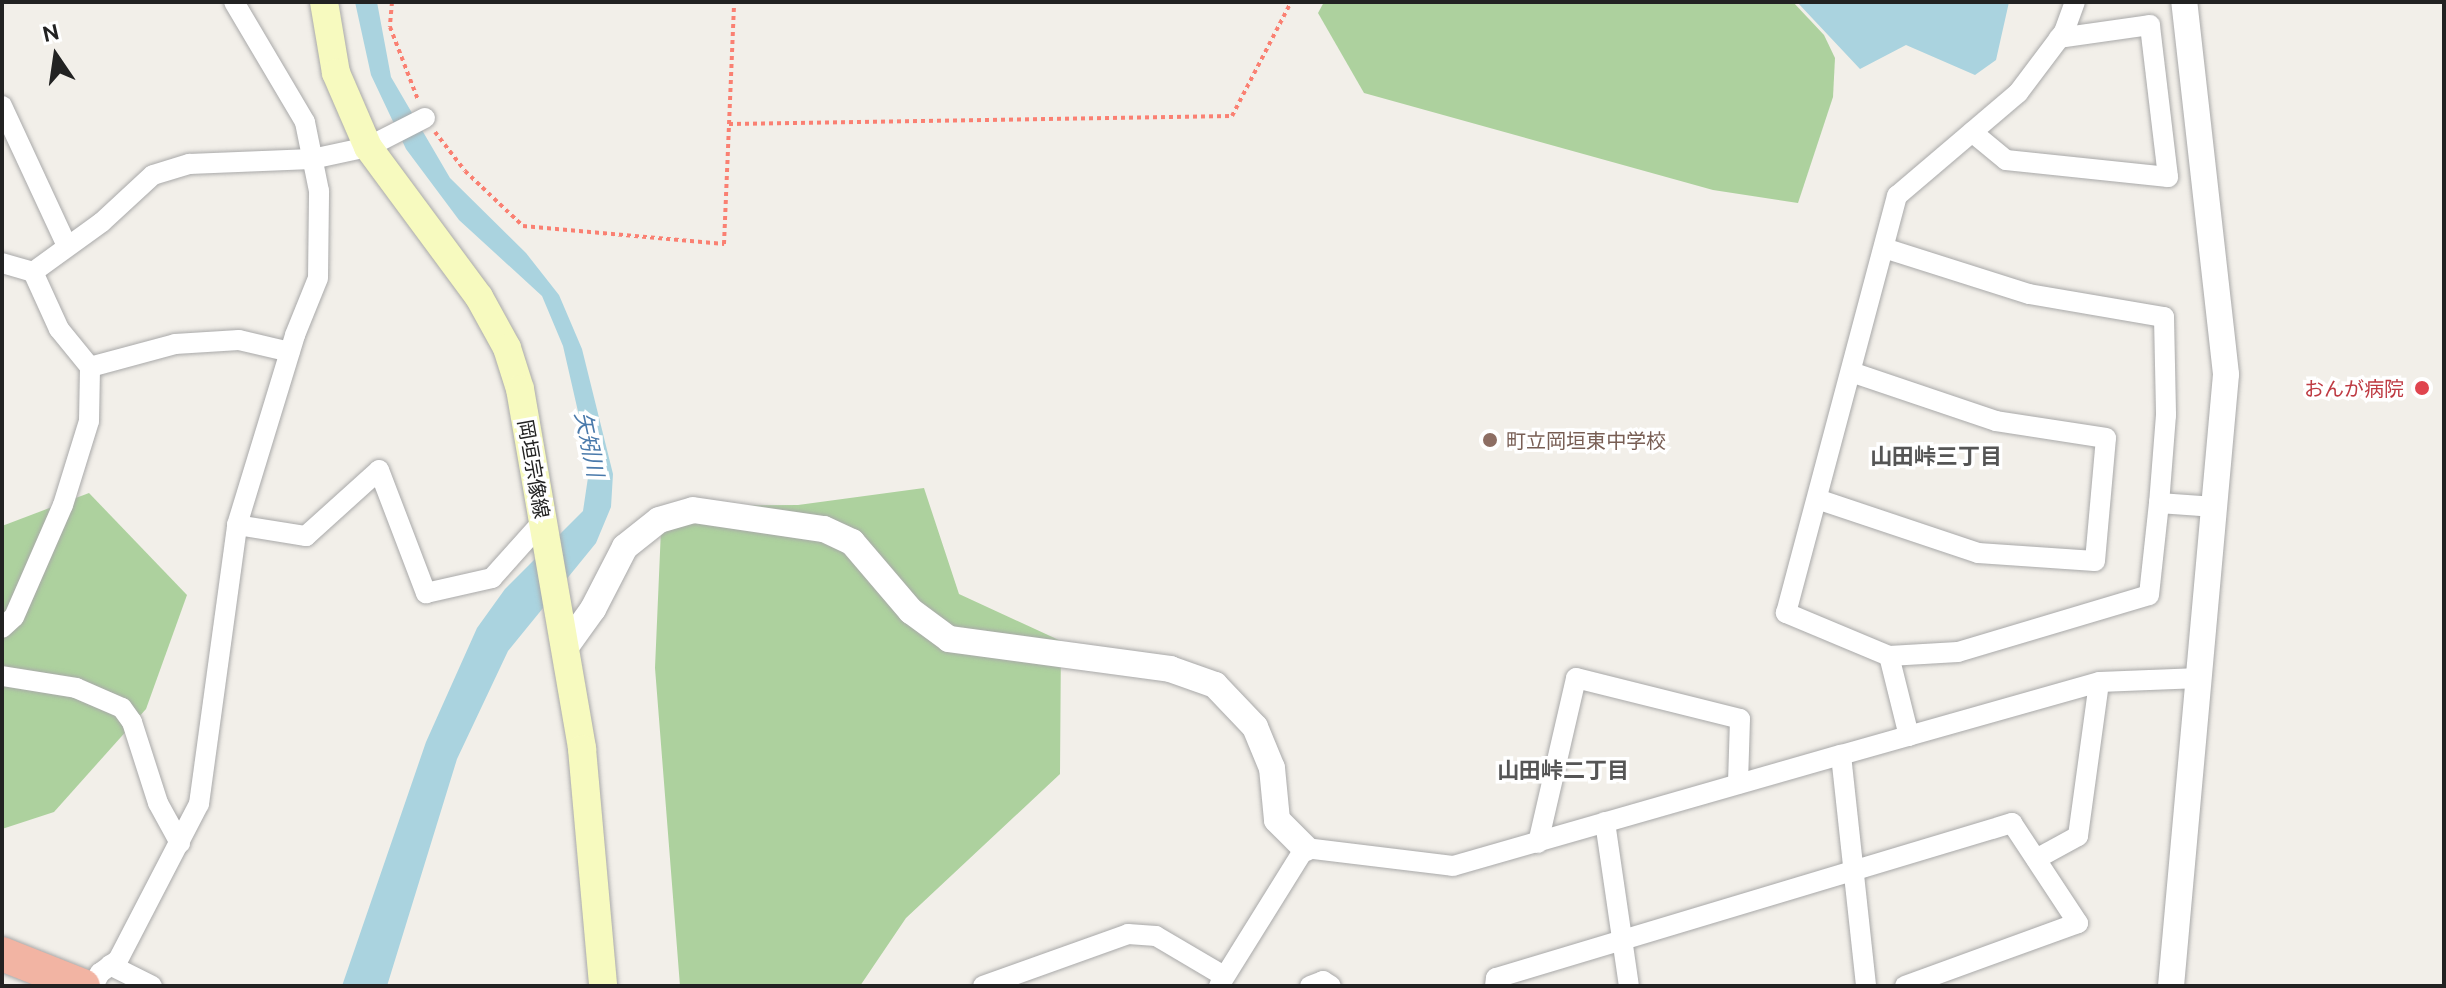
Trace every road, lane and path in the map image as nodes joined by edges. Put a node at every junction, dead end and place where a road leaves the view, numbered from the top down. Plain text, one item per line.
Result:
1 (234, 2) edge
2 (324, 2) edge
3 (392, 2) edge
4 (734, 2) edge
5 (1291, 2) edge
6 (2075, 2) edge
7 (2184, 2) edge
8 (2059, 38) junction
9 (2, 106) edge
10 (425, 118) junction
11 (729, 124) junction
12 (1972, 132) junction
13 (368, 147) junction
14 (312, 159) junction
15 (66, 244) junction
16 (1884, 248) junction
17 (2, 263) edge
18 (33, 272) junction
19 (290, 352) junction
20 (90, 367) junction
21 (1851, 372) junction
22 (1817, 499) junction
23 (2159, 503) junction
24 (2215, 507) junction
25 (237, 525) junction
26 (544, 527) junction
27 (2, 628) edge
28 (565, 648) junction
29 (1889, 656) junction
30 (2, 676) edge
31 (2200, 678) junction
32 (2099, 682) junction
33 (1909, 736) junction
34 (1841, 755) junction
35 (1738, 784) junction
36 (1605, 822) junction
37 (180, 843) junction
38 (1538, 843) junction
39 (1305, 848) junction
40 (2036, 859) junction
41 (1854, 869) junction
42 (1622, 940) junction
43 (3, 954) edge
44 (110, 965) junction
45 (1221, 981) edge
46 (83, 986) edge
47 (93, 986) edge
48 (152, 986) edge
49 (603, 986) edge
50 (983, 986) edge
51 (1310, 986) edge
52 (1331, 986) edge
53 (1495, 986) edge
54 (1629, 986) edge
55 (1866, 986) edge
56 (1905, 986) edge
57 (2171, 986) edge

1 - 14 street
2 - 13 main road, 岡垣宗像線
3 - 10 path
4 - 11 path
5 - 11 path
6 - 8 street
7 - 24 street
8 - 12 street
8 - 12 street
9 - 15 street
10 - 11 path
10 - 13 street
12 - 16 street
13 - 14 street
13 - 26 main road, 岡垣宗像線
14 - 15 street
14 - 19 street
15 - 18 street
16 - 21 street
16 - 23 street
17 - 18 street
18 - 20 street
19 - 20 street
19 - 25 street
20 - 27 street
21 - 22 street
21 - 22 street
22 - 29 street
23 - 24 street
23 - 29 street
24 - 31 street
25 - 26 street
25 - 37 street
26 - 28 main road, 岡垣宗像線
28 - 39 street
28 - 49 main road, 岡垣宗像線
29 - 33 street
30 - 37 street
31 - 32 street
31 - 57 street
32 - 33 street
32 - 40 street
33 - 34 street
34 - 35 street
34 - 41 street
35 - 36 street
35 - 38 street
36 - 38 street
36 - 42 street
37 - 44 street
38 - 39 street
39 - 45 street
40 - 41 street
40 - 56 street
41 - 42 street
41 - 55 street
42 - 53 street
42 - 54 street
43 - 46 highway
44 - 47 street
44 - 48 street
45 - 50 street
51 - 52 street

